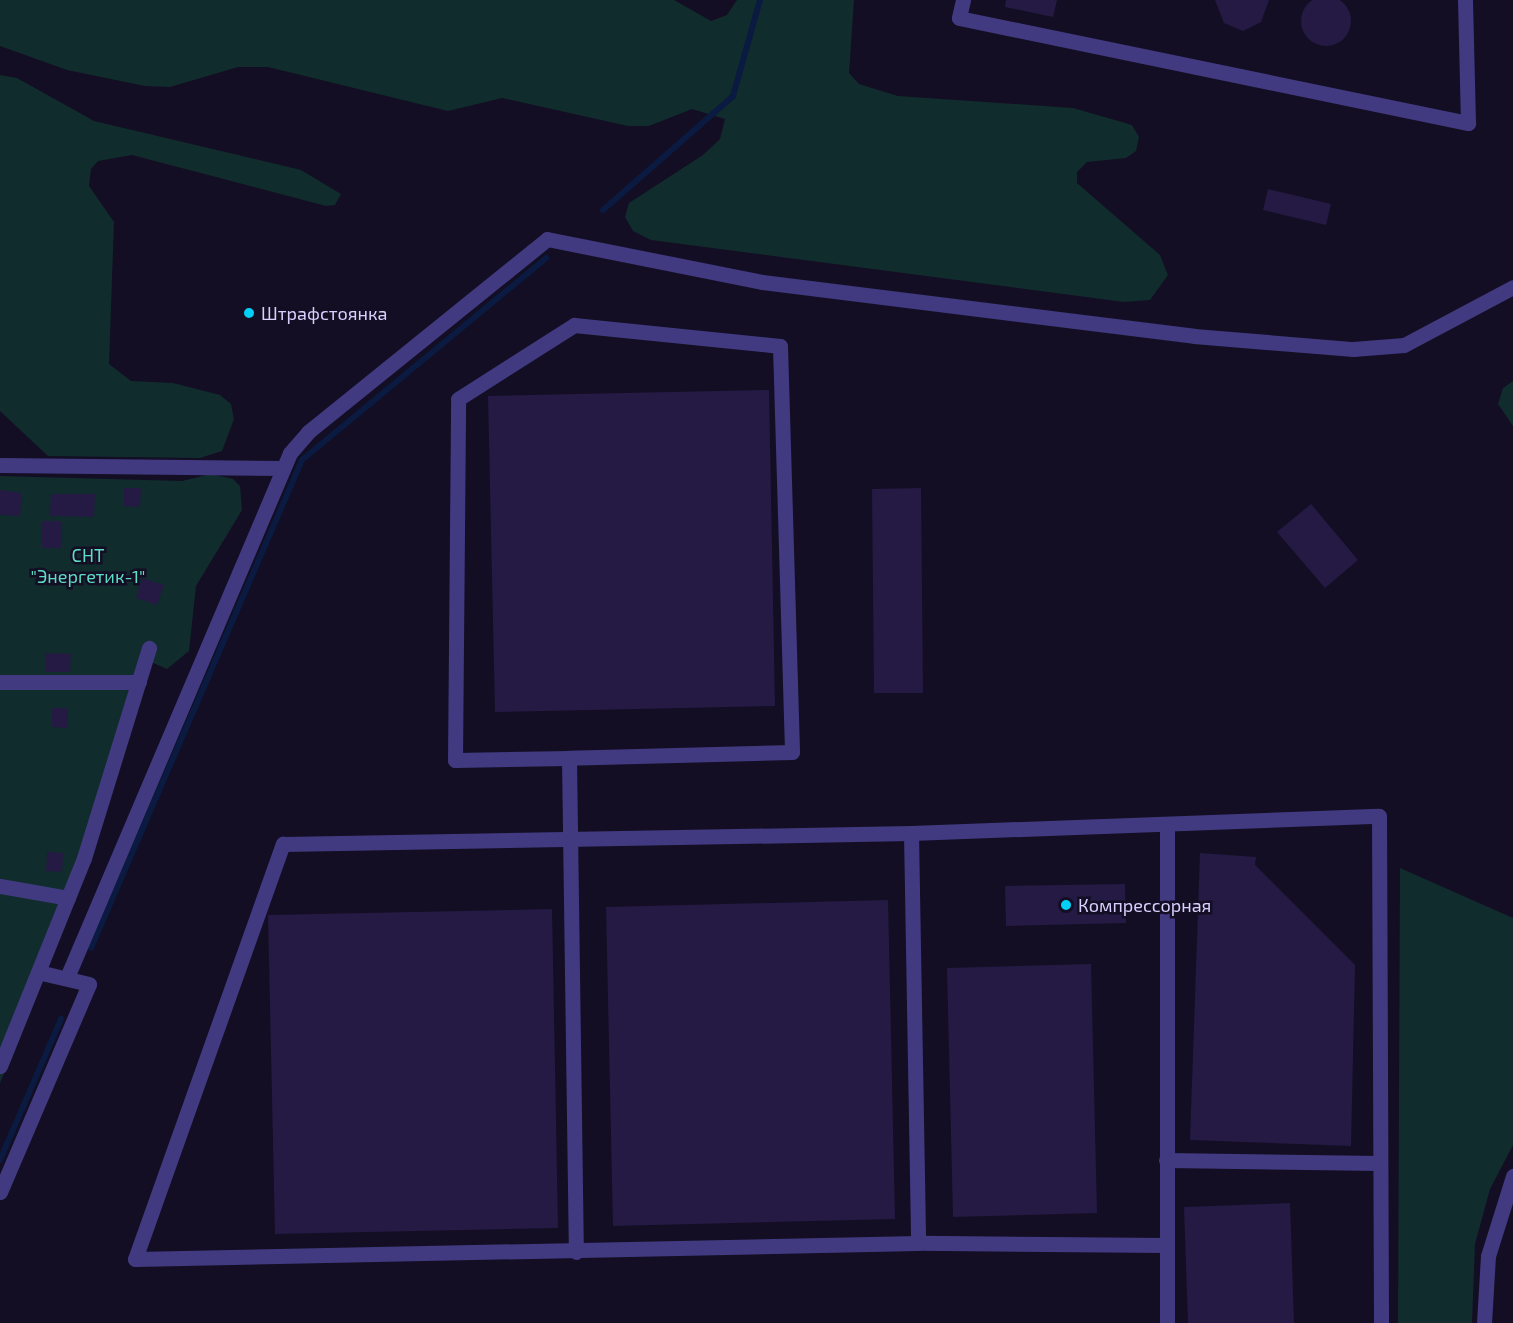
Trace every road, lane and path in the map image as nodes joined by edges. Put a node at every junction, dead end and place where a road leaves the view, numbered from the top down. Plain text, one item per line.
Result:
1 (963, 0) edge
2 (1465, 0) edge
3 (1513, 287) edge
4 (0, 465) edge
5 (283, 468) junction
6 (149, 648) dead end
7 (0, 682) edge
8 (139, 682) junction
9 (569, 758) junction
10 (1167, 825) junction
11 (911, 833) junction
12 (569, 839) junction
13 (0, 886) edge
14 (68, 898) junction
15 (38, 972) junction
16 (68, 975) junction
17 (0, 1066) edge
18 (1166, 1160) junction
19 (1380, 1163) junction
20 (1513, 1176) edge
21 (0, 1192) edge
22 (918, 1243) junction
23 (1166, 1245) junction
24 (576, 1252) junction
25 (1167, 1323) edge
26 (1381, 1323) edge
27 (1484, 1323) edge

1 - 2 street
3 - 5 street
4 - 5 street
5 - 16 street
6 - 8 street
7 - 8 street
8 - 14 street
9 - 9 street
9 - 12 street
10 - 11 street
10 - 18 street
10 - 19 street
11 - 12 street
11 - 22 street
12 - 24 street
12 - 24 street
13 - 14 street
14 - 15 street
15 - 16 street
15 - 17 street
16 - 21 street
18 - 19 street
18 - 23 street
19 - 26 street
20 - 27 street
22 - 23 street
22 - 24 street
23 - 25 street

